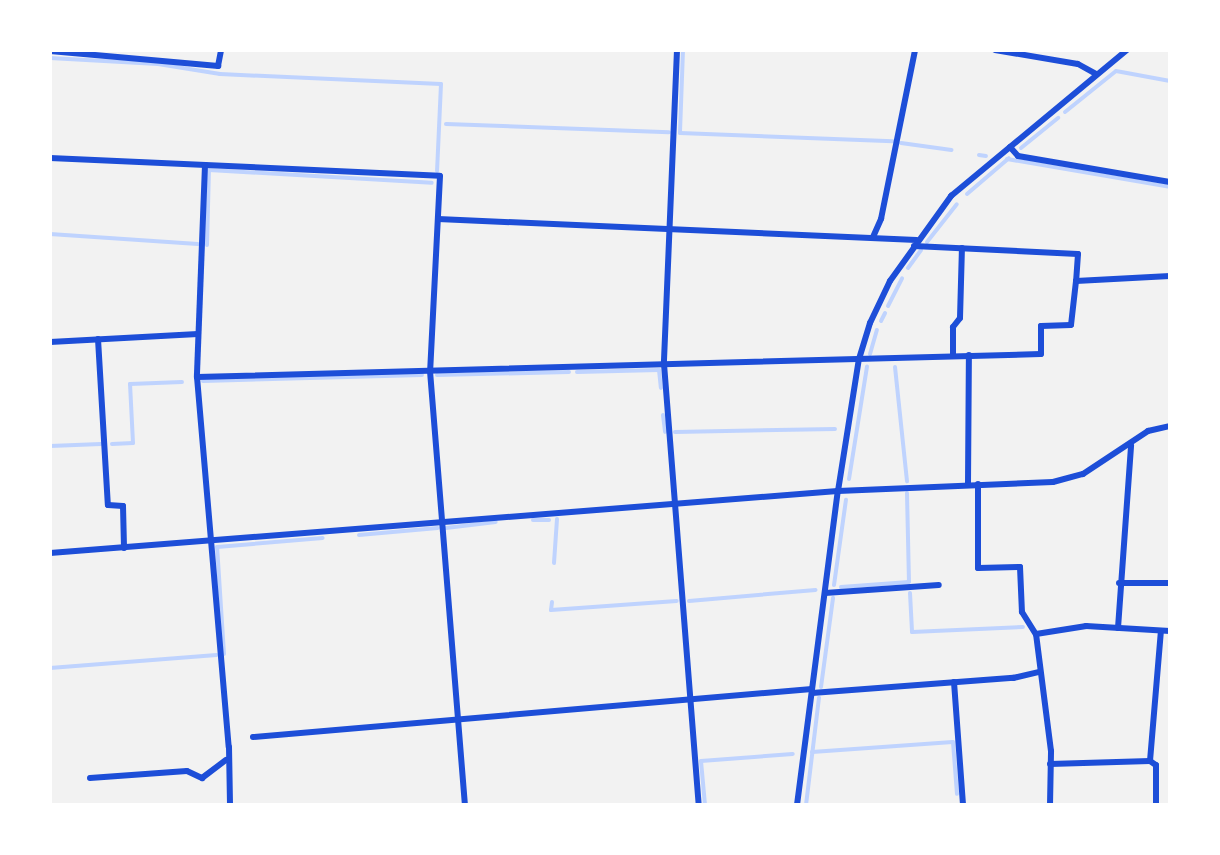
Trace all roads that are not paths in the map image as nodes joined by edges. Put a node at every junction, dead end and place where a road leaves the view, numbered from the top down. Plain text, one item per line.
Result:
1 (221, 50) edge
2 (677, 50) edge
3 (915, 50) edge
4 (995, 50) edge
5 (1127, 50) edge
6 (50, 51) edge
7 (1096, 74) junction
8 (1010, 147) junction
9 (50, 158) edge
10 (205, 165) junction
11 (1170, 182) edge
12 (438, 220) junction
13 (668, 229) junction
14 (872, 237) junction
15 (916, 243) junction
16 (962, 248) junction
17 (1170, 276) edge
18 (1076, 281) junction
19 (198, 334) junction
20 (98, 339) junction
21 (50, 342) edge
22 (952, 356) junction
23 (968, 356) junction
24 (859, 359) junction
25 (664, 364) junction
26 (430, 370) junction
27 (197, 377) junction
28 (1170, 426) edge
29 (1131, 444) junction
30 (978, 484) junction
31 (968, 485) junction
32 (838, 491) junction
33 (676, 504) junction
34 (442, 524) junction
35 (210, 541) junction
36 (124, 548) junction
37 (50, 553) edge
38 (1119, 583) junction
39 (1170, 583) edge
40 (940, 585) dead end
41 (825, 593) junction
42 (1118, 628) junction
43 (1166, 631) edge
44 (1036, 634) junction
45 (1039, 672) junction
46 (954, 682) junction
47 (812, 691) junction
48 (690, 700) junction
49 (458, 720) junction
50 (253, 738) dead end
51 (227, 760) junction
52 (1150, 761) junction
53 (1050, 764) junction
54 (90, 778) dead end
55 (230, 805) edge
56 (465, 805) edge
57 (698, 805) edge
58 (797, 805) edge
59 (963, 805) edge
60 (1050, 805) edge
61 (1156, 805) edge

1 - 6 street
2 - 13 street
3 - 14 street
4 - 7 street
5 - 7 street
7 - 8 street
8 - 11 street
8 - 15 street
9 - 10 street
10 - 12 street
10 - 19 street
12 - 13 street
12 - 26 street
13 - 14 street
13 - 25 street
14 - 15 street
15 - 16 street
15 - 24 street
16 - 18 street
16 - 22 street
17 - 18 street
18 - 23 street
19 - 20 street
19 - 27 street
20 - 21 street
20 - 36 street
22 - 23 street
22 - 24 street
23 - 31 street
24 - 25 street
24 - 32 street
25 - 26 street
25 - 33 street
26 - 27 street
26 - 34 street
27 - 35 street
28 - 29 street
29 - 30 street
29 - 38 street
30 - 31 street
30 - 44 street
31 - 32 street
32 - 33 street
32 - 41 street
33 - 34 street
33 - 48 street
34 - 35 street
34 - 49 street
35 - 36 street
35 - 51 street
36 - 37 street
38 - 39 street
38 - 42 street
40 - 41 street
41 - 47 street
42 - 43 street
42 - 44 street
43 - 52 street
44 - 45 street
45 - 46 street
45 - 53 street
46 - 47 street
46 - 59 street
47 - 48 street
47 - 58 street
48 - 49 street
48 - 57 street
49 - 50 street
49 - 56 street
51 - 54 street
51 - 55 street
52 - 53 street
52 - 61 street
53 - 60 street

